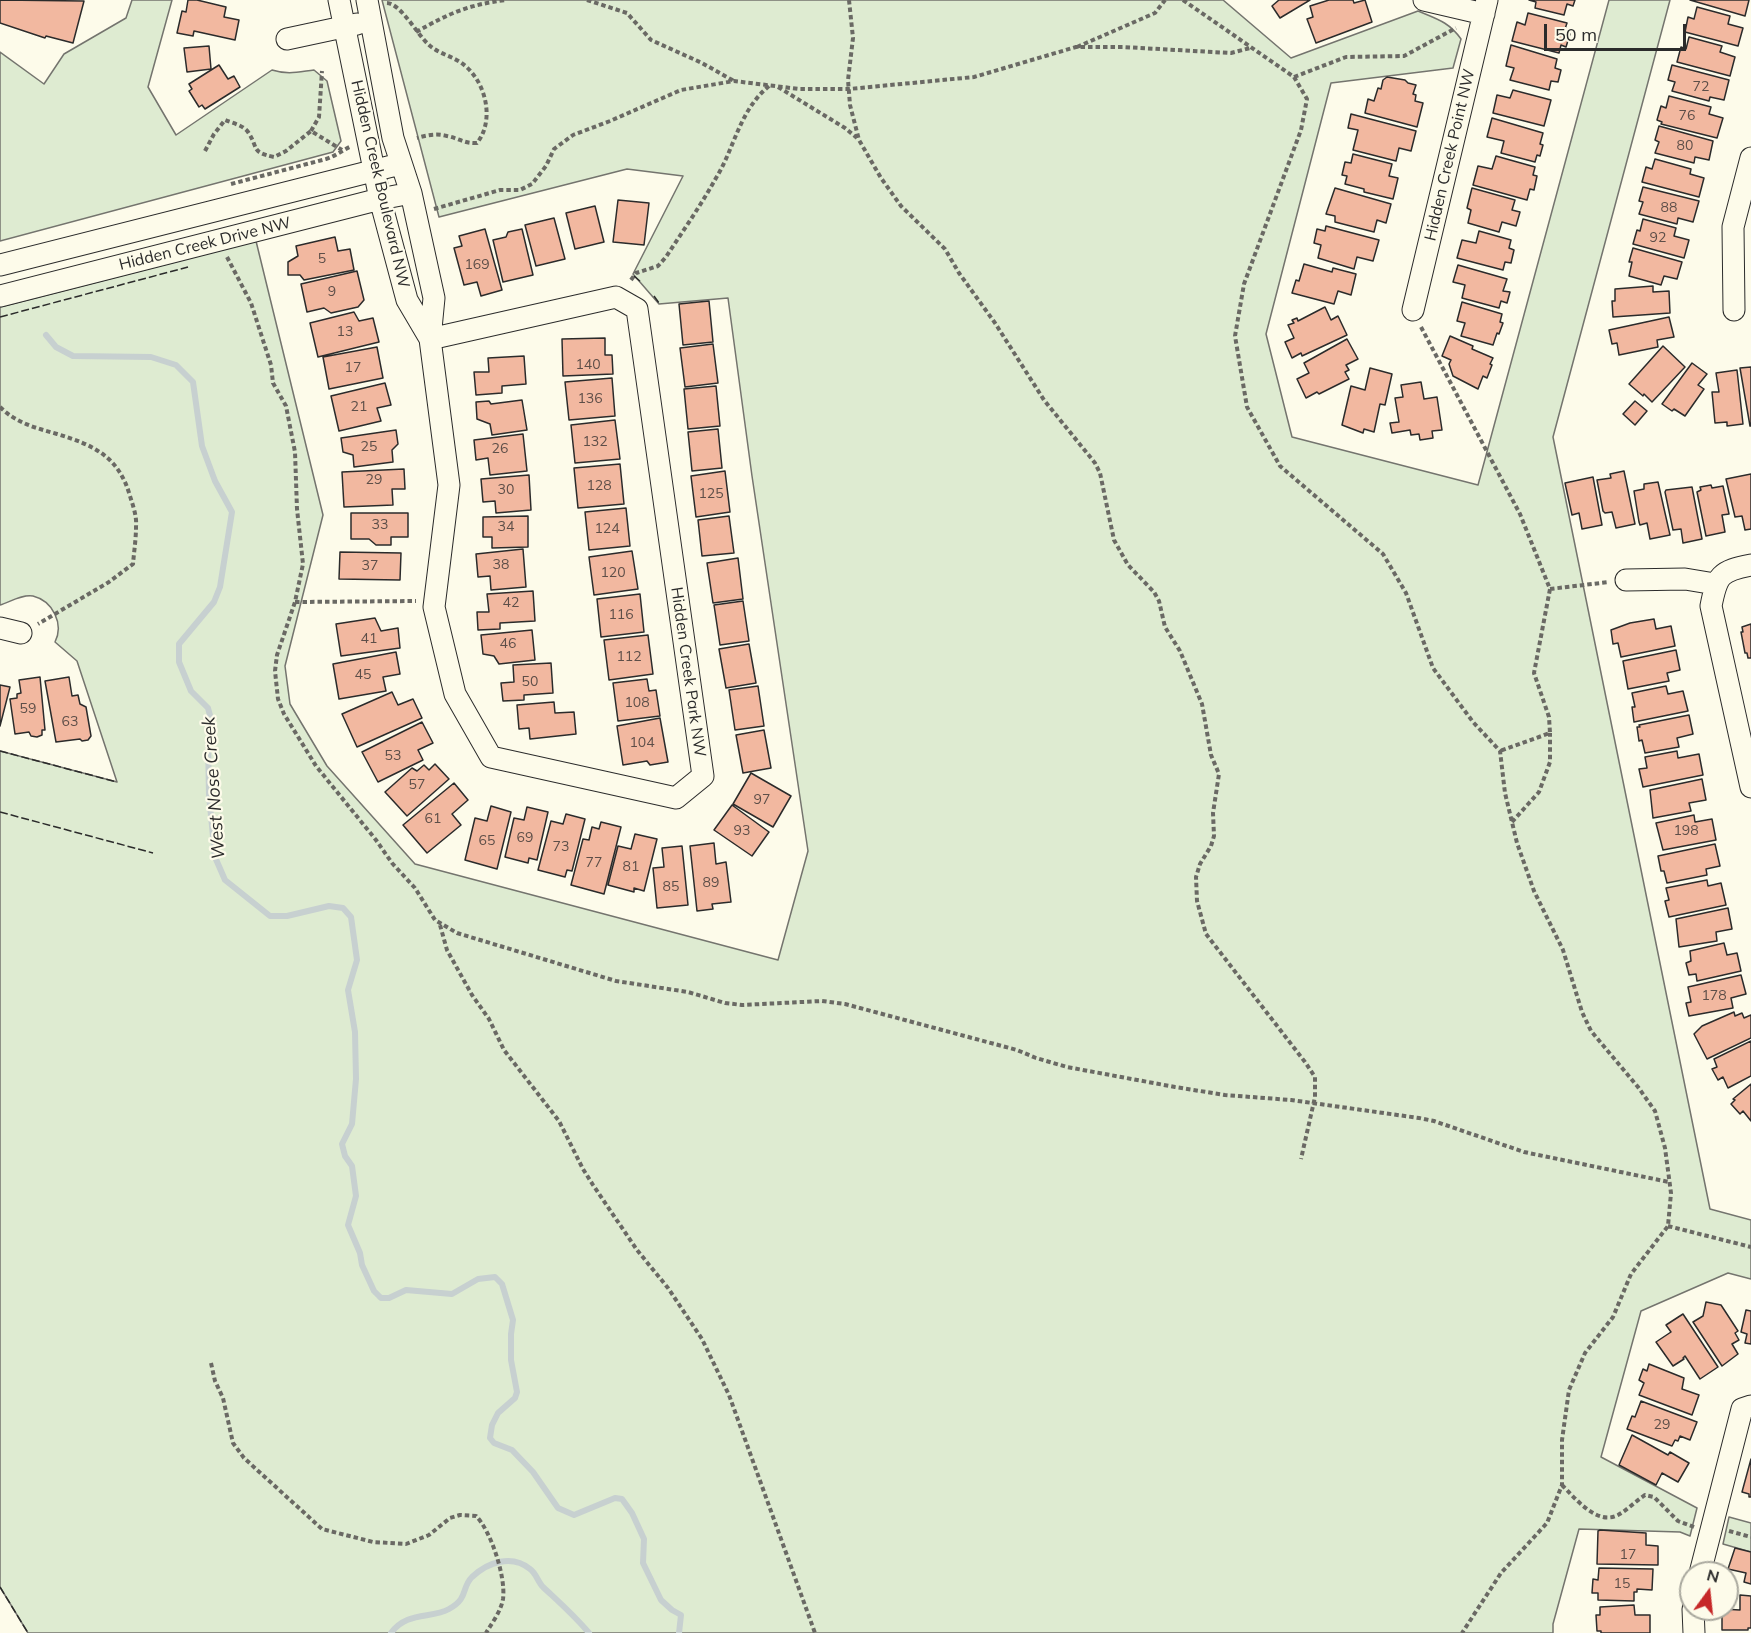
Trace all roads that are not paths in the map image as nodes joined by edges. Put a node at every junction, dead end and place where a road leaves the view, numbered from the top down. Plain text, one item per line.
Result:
1 (339, 0) edge
2 (1424, 0) edge
3 (1485, 7) edge
4 (374, 8) edge
5 (345, 27) junction
6 (287, 39) dead end
7 (1751, 158) edge
8 (400, 164) junction
9 (374, 170) junction
10 (411, 194) junction
11 (380, 199) junction
12 (0, 265) edge
13 (0, 296) edge
14 (1413, 310) road end
15 (1734, 310) dead end
16 (430, 339) junction
17 (1751, 565) edge
18 (1626, 580) road end
19 (1715, 584) junction
20 (0, 628) edge
21 (21, 633) road end
22 (1751, 788) edge
23 (1751, 1406) edge
24 (1703, 1561) edge

1 - 5 street, Hidden Creek Boulevard NW
2 - 3 street
3 - 14 street, Hidden Creek Point NW
4 - 5 street
4 - 8 street, Hidden Creek Boulevard NW
5 - 6 street
5 - 9 street, Hidden Creek Boulevard NW
7 - 15 street
8 - 9 street, Hidden Creek Drive NW
8 - 10 street, Hidden Creek Boulevard NW
9 - 11 street, Hidden Creek Boulevard NW
9 - 12 street, Hidden Creek Drive NW
10 - 11 street, Hidden Creek Drive NW
10 - 16 street, Hidden Creek Boulevard NW
11 - 13 street, Hidden Creek Drive NW
11 - 16 street, Hidden Creek Boulevard NW
16 - 16 street, Hidden Creek Park NW
17 - 19 street
18 - 19 street
19 - 22 street
20 - 21 street
23 - 24 street

